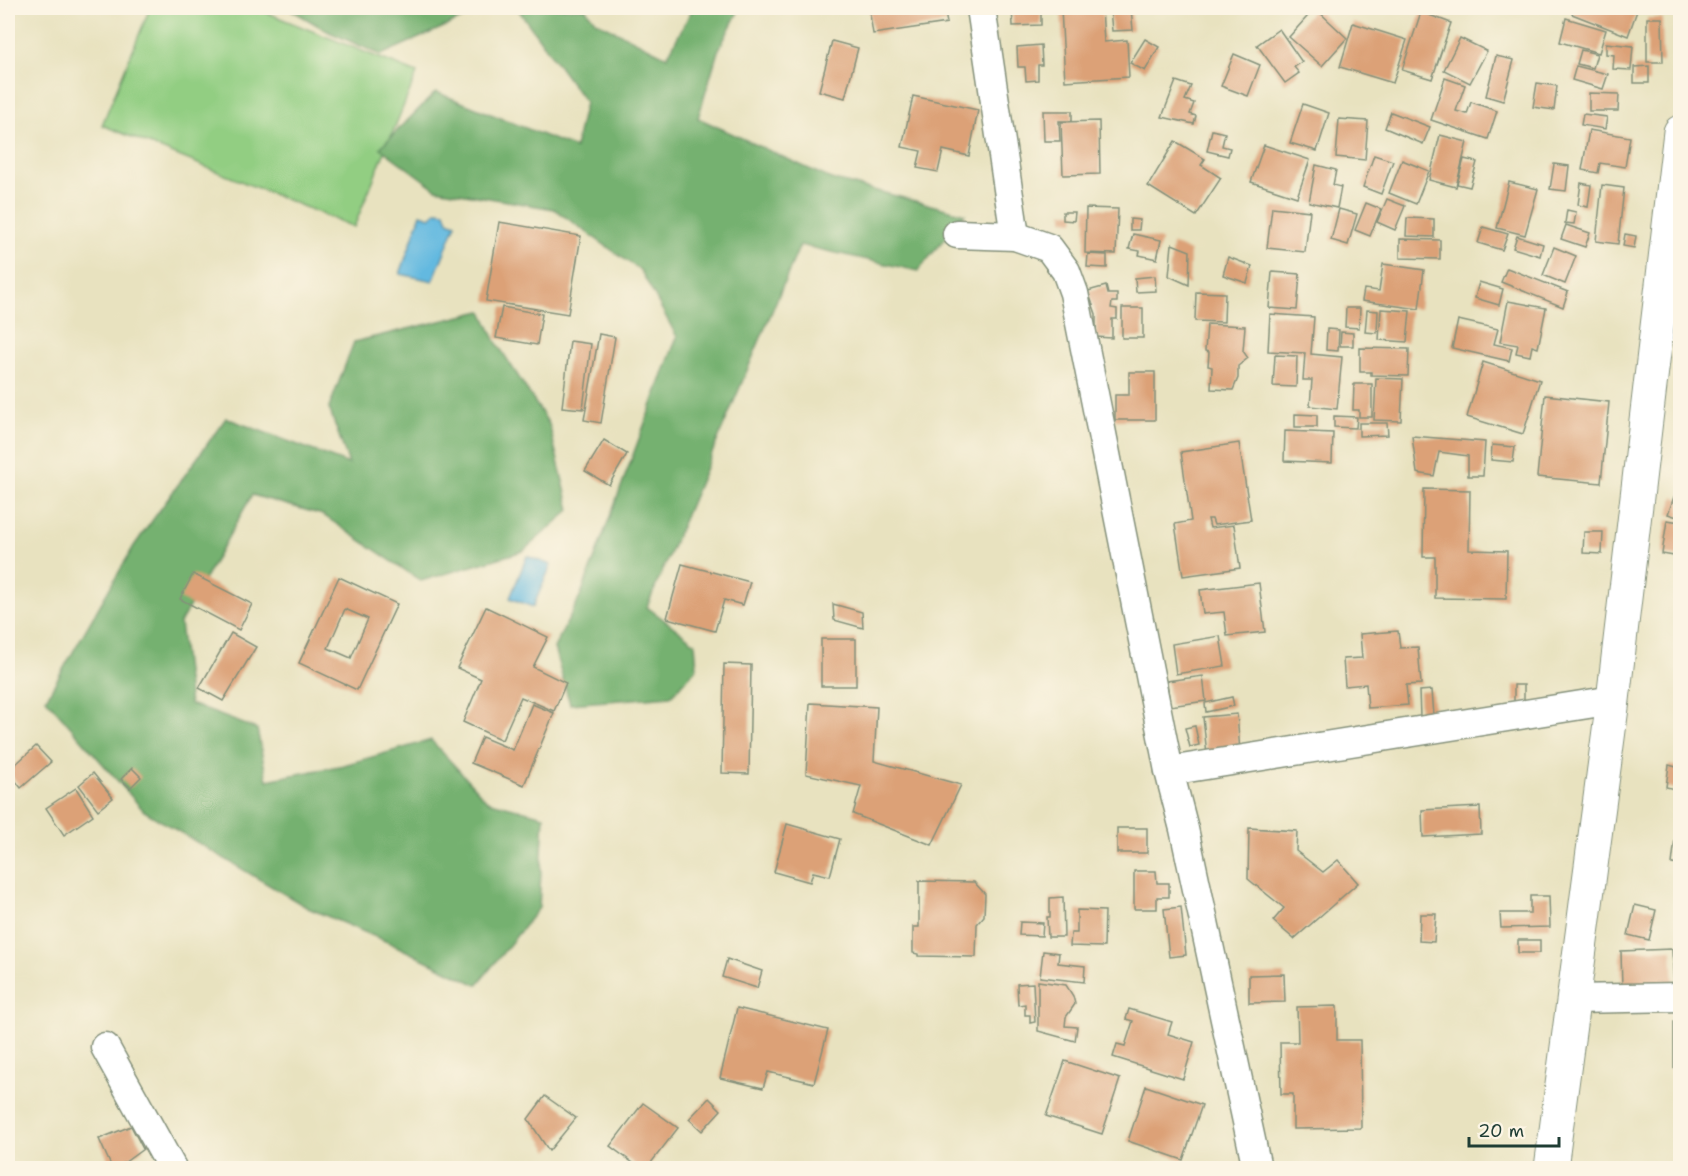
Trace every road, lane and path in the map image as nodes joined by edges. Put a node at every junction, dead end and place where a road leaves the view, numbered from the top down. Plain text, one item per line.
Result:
1 (981, 8) edge
2 (1680, 132) edge
3 (957, 234) dead end
4 (1015, 236) junction
5 (1613, 700) junction
6 (1169, 771) junction
7 (1680, 997) edge
8 (1573, 999) junction
9 (105, 1047) dead end
10 (172, 1168) edge
11 (1257, 1168) edge
12 (1551, 1168) edge

1 - 4 street
2 - 5 main road
3 - 4 street
4 - 6 street
5 - 6 street
5 - 8 main road
6 - 11 street
7 - 8 street
8 - 12 main road
9 - 10 street

